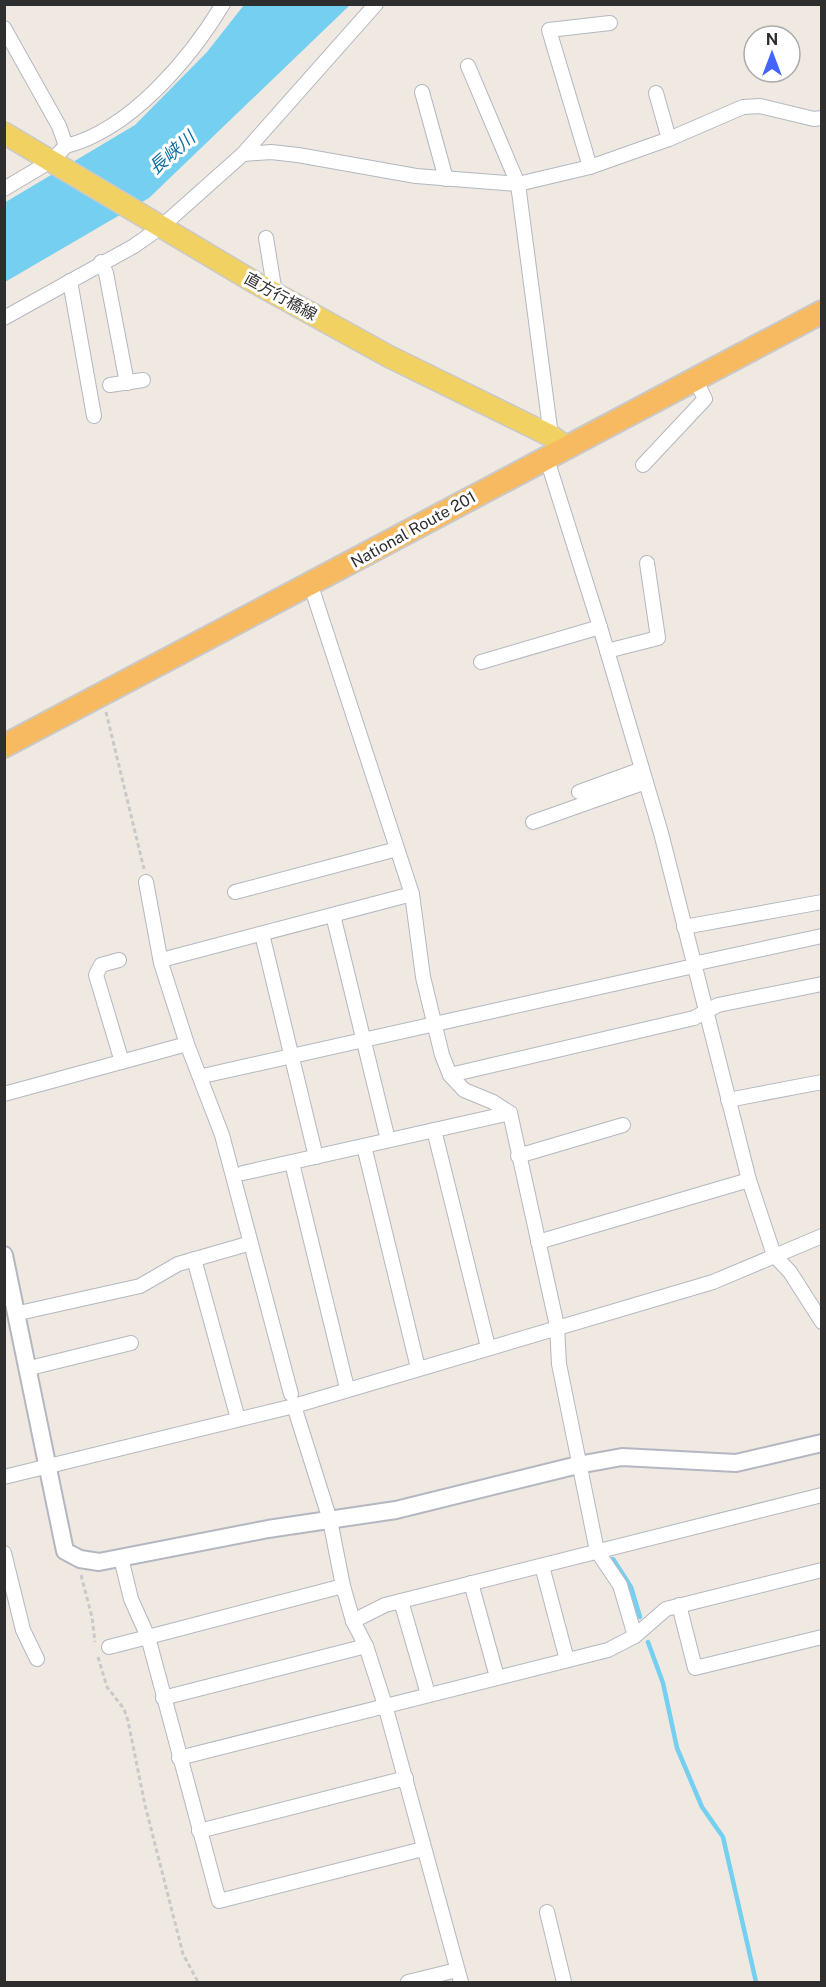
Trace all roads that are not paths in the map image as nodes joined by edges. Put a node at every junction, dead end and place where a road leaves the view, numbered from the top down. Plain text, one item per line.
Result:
1 (223, 4) edge
2 (376, 4) edge
3 (610, 23) dead end
4 (4, 28) edge
5 (468, 66) dead end
6 (422, 92) dead end
7 (656, 93) dead end
8 (822, 118) edge
9 (4, 133) edge
10 (669, 139) junction
11 (66, 146) junction
12 (243, 154) junction
13 (58, 164) junction
14 (590, 166) junction
15 (446, 179) junction
16 (518, 184) junction
17 (4, 189) edge
18 (156, 224) junction
19 (266, 238) dead end
20 (101, 262) junction
21 (69, 281) junction
22 (275, 293) junction
23 (822, 312) edge
24 (4, 318) edge
25 (694, 379) junction
26 (143, 380) dead end
27 (127, 383) junction
28 (110, 386) dead end
29 (94, 416) dead end
30 (554, 446) junction
31 (643, 465) dead end
32 (647, 563) dead end
33 (311, 586) junction
34 (600, 627) junction
35 (607, 651) junction
36 (481, 662) dead end
37 (4, 746) edge
38 (644, 776) junction
39 (579, 792) dead end
40 (533, 822) dead end
41 (397, 849) junction
42 (146, 882) road end
43 (235, 892) dead end
44 (412, 894) junction
45 (822, 902) edge
46 (333, 915) junction
47 (684, 927) junction
48 (262, 934) junction
49 (822, 936) edge
50 (169, 958) dead end
51 (119, 960) dead end
52 (694, 965) junction
53 (822, 984) edge
54 (706, 1013) junction
55 (433, 1025) junction
56 (364, 1040) junction
57 (187, 1044) junction
58 (292, 1055) junction
59 (122, 1062) junction
60 (207, 1075) dead end
61 (450, 1075) junction
62 (822, 1082) edge
63 (4, 1094) edge
64 (728, 1100) junction
65 (510, 1113) junction
66 (623, 1125) dead end
67 (434, 1130) junction
68 (388, 1140) junction
69 (364, 1146) junction
70 (316, 1156) junction
71 (518, 1156) junction
72 (292, 1163) junction
73 (243, 1173) dead end
74 (749, 1180) junction
75 (822, 1236) edge
76 (538, 1242) junction
77 (244, 1245) dead end
78 (4, 1255) edge
79 (774, 1255) junction
80 (194, 1258) junction
81 (817, 1306) edge
82 (19, 1313) junction
83 (822, 1322) edge
84 (557, 1326) junction
85 (132, 1343) dead end
86 (488, 1347) junction
87 (30, 1368) junction
88 (418, 1368) junction
89 (347, 1388) junction
90 (293, 1400) junction
91 (238, 1419) junction
92 (822, 1443) edge
93 (49, 1465) junction
94 (578, 1465) junction
95 (4, 1477) edge
96 (822, 1495) edge
97 (330, 1520) junction
98 (597, 1551) junction
99 (4, 1553) edge
100 (121, 1558) junction
101 (542, 1566) junction
102 (822, 1570) edge
103 (471, 1583) junction
104 (343, 1586) junction
105 (401, 1601) junction
106 (679, 1605) junction
107 (353, 1621) junction
108 (148, 1636) junction
109 (635, 1636) junction
110 (822, 1637) edge
111 (366, 1646) junction
112 (109, 1647) dead end
113 (37, 1659) dead end
114 (567, 1660) junction
115 (497, 1677) junction
116 (428, 1694) junction
117 (163, 1698) junction
118 (385, 1705) junction
119 (179, 1758) junction
120 (406, 1778) junction
121 (199, 1831) junction
122 (423, 1849) junction
123 (547, 1912) dead end
124 (459, 1976) edge
125 (408, 1983) edge
126 (564, 1983) edge

1 - 11 street
2 - 12 street
3 - 14 street
4 - 11 street
5 - 16 street
6 - 15 street
7 - 10 street
8 - 10 street
9 - 13 main road, 直方行橋線
10 - 14 street
11 - 13 street
12 - 15 street
12 - 18 street
13 - 17 street
13 - 18 main road, 直方行橋線
14 - 16 street
15 - 16 street
16 - 30 street
18 - 20 street
18 - 22 main road, 直方行橋線
19 - 22 street
20 - 21 street
20 - 27 street
21 - 24 street
21 - 29 street
22 - 30 main road, 直方行橋線
23 - 25 highway, National Route 201
25 - 30 highway, National Route 201
25 - 31 street
26 - 27 street
27 - 28 street
30 - 33 highway, National Route 201
30 - 34 street
32 - 35 street
33 - 37 highway, National Route 201
33 - 41 street
34 - 35 street
34 - 36 street
35 - 38 street
38 - 39 street
38 - 40 street
38 - 47 street
41 - 43 street
41 - 44 street
42 - 57 street
44 - 46 street
44 - 55 street
45 - 47 street
46 - 48 street
46 - 56 street
47 - 52 street
48 - 50 street
48 - 58 street
49 - 52 street
51 - 59 street
52 - 54 street
52 - 55 street
53 - 54 street
54 - 61 street
54 - 64 street
55 - 56 street
55 - 61 street
56 - 58 street
56 - 68 street
57 - 59 street
57 - 90 street
58 - 60 street
58 - 70 street
59 - 63 street
61 - 65 street
62 - 64 street
64 - 74 street
65 - 67 street
65 - 71 street
66 - 71 street
67 - 68 street
67 - 86 street
68 - 69 street
69 - 70 street
69 - 88 street
70 - 72 street
71 - 76 street
72 - 73 street
72 - 89 street
74 - 76 street
74 - 79 street
75 - 79 street
76 - 84 street
77 - 80 street
78 - 82 street
79 - 81 street
79 - 84 street
80 - 82 street
80 - 91 street
81 - 83 street
82 - 87 street
84 - 86 street
84 - 94 street
85 - 87 street
86 - 88 street
87 - 93 street
88 - 89 street
89 - 90 street
90 - 91 street
90 - 97 street
91 - 93 street
92 - 94 street
93 - 95 street
93 - 100 street
94 - 97 street
94 - 98 street
96 - 98 street
97 - 100 street
97 - 104 street
98 - 101 street
98 - 109 street
99 - 113 street
100 - 108 street
101 - 103 street
101 - 114 street
102 - 106 street
103 - 105 street
103 - 115 street
104 - 107 street
104 - 108 street
105 - 107 street
105 - 116 street
106 - 109 street
106 - 110 street
107 - 111 street
108 - 112 street
108 - 117 street
109 - 114 street
111 - 117 street
111 - 118 street
114 - 115 street
115 - 116 street
116 - 118 street
117 - 119 street
118 - 119 street
118 - 120 street
119 - 121 street
120 - 121 street
120 - 122 street
121 - 122 street
122 - 124 street
123 - 126 street
124 - 125 street

